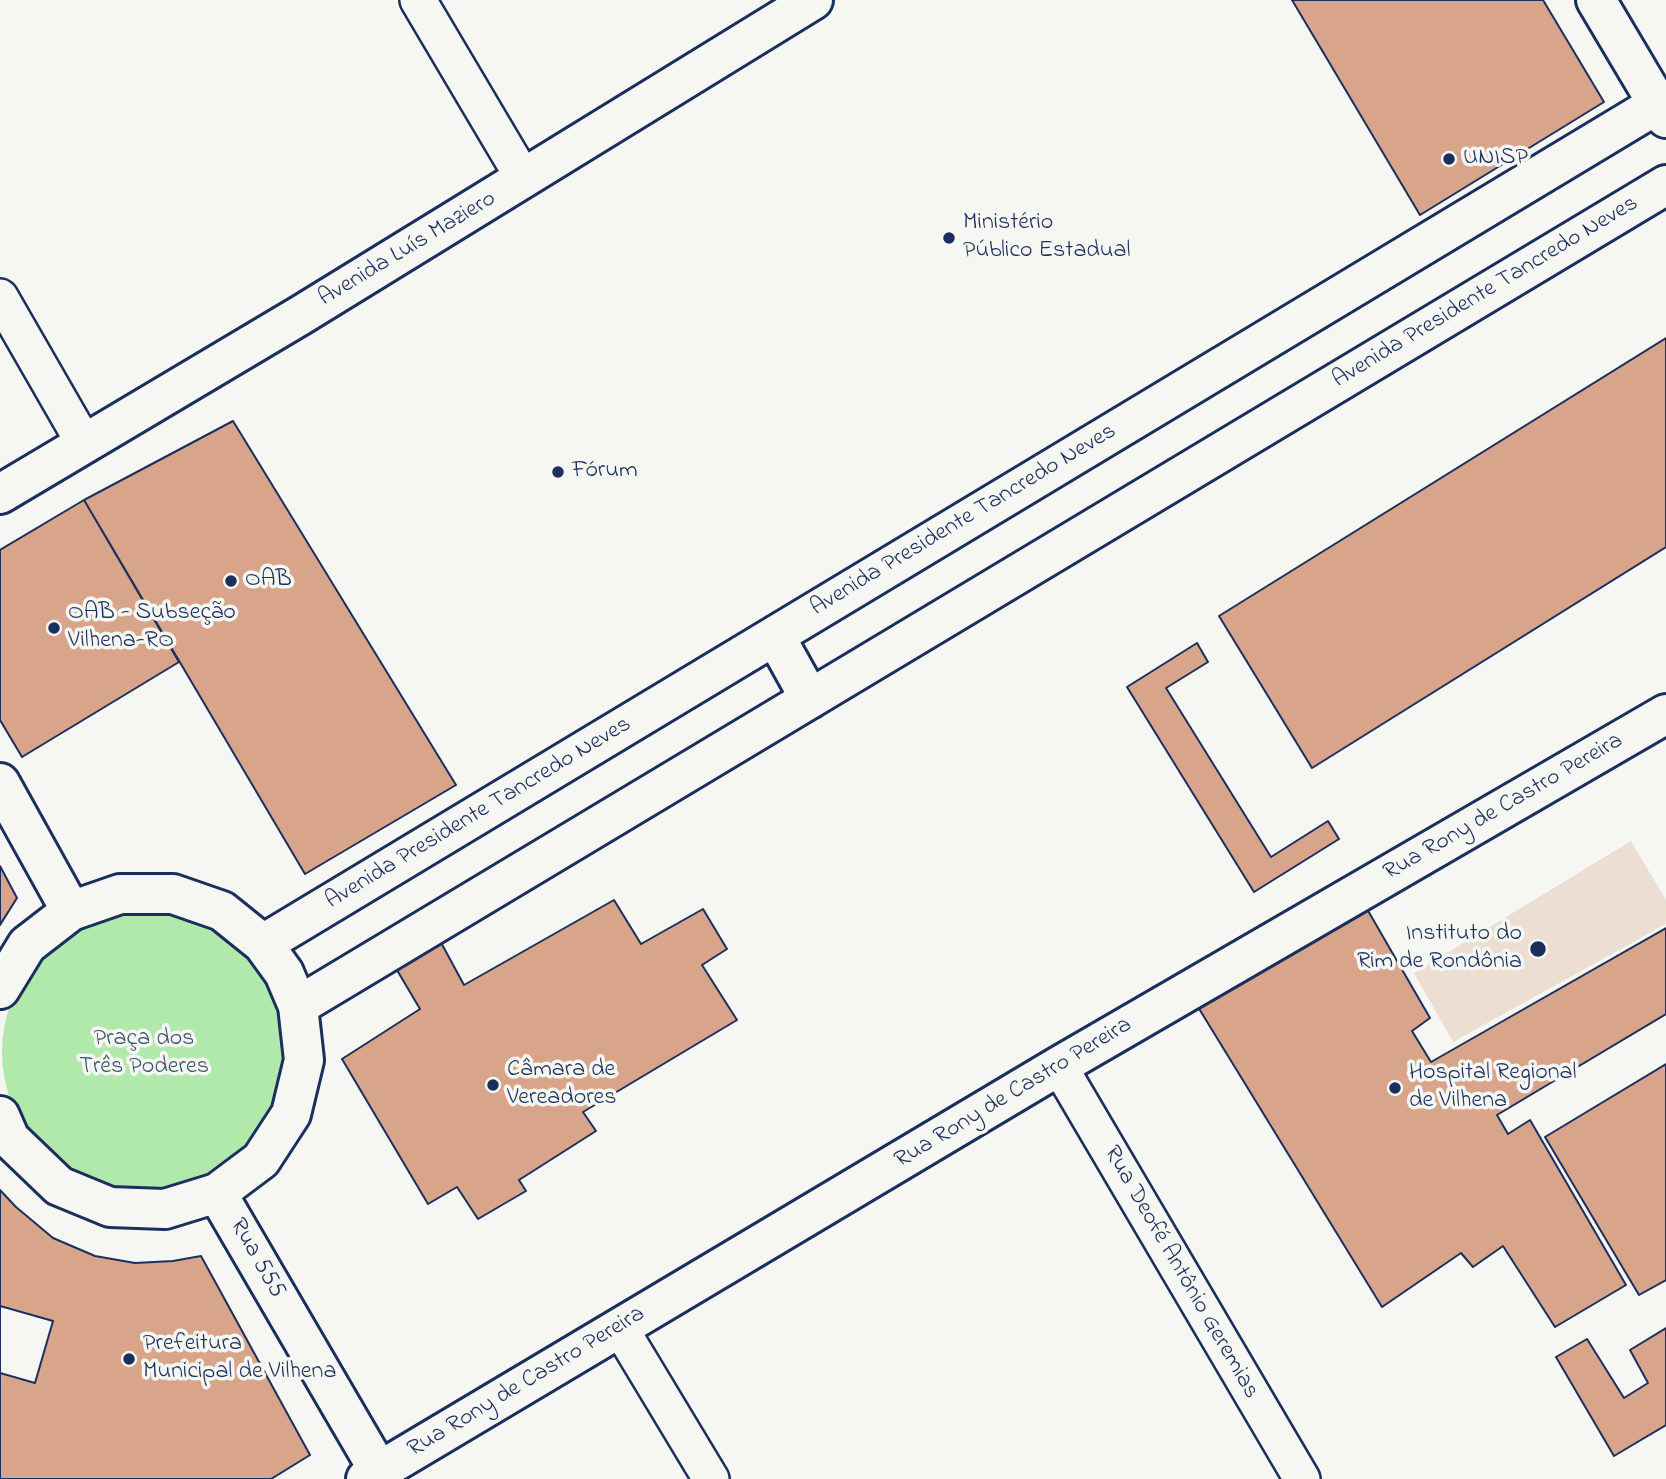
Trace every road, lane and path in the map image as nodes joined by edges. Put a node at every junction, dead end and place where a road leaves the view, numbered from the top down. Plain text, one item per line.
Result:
1 (418, 0) edge
2 (813, 0) edge
3 (1596, 0) edge
4 (1663, 107) edge
5 (524, 179) junction
6 (1666, 185) edge
7 (0, 297) edge
8 (84, 443) junction
9 (0, 494) edge
10 (775, 636) junction
11 (810, 699) junction
12 (1666, 715) edge
13 (0, 783) edge
14 (71, 911) junction
15 (263, 944) junction
16 (0, 989) edge
17 (298, 1006) junction
18 (1059, 1066) junction
19 (0, 1116) edge
20 (217, 1193) junction
21 (620, 1328) junction
22 (372, 1475) edge
23 (710, 1479) edge
24 (1302, 1479) edge

1 - 5 street
2 - 5 street, Avenida Luís Maziero
3 - 4 street
4 - 10 street, Avenida Presidente Tancredo Neves
5 - 8 street, Avenida Luís Maziero
6 - 11 street, Avenida Presidente Tancredo Neves
7 - 8 street
8 - 9 street, Avenida Luís Maziero
10 - 11 street
10 - 15 street, Avenida Presidente Tancredo Neves
11 - 17 street, Avenida Presidente Tancredo Neves
12 - 18 street, Rua Rony de Castro Pereira
13 - 14 street
14 - 15 street
14 - 16 street
15 - 17 street
17 - 20 street
18 - 21 street, Rua Rony de Castro Pereira
18 - 24 street, Rua Deofé Antônio Geremias
19 - 20 street
20 - 22 street, Rua 555
21 - 22 street, Rua Rony de Castro Pereira
21 - 23 street

